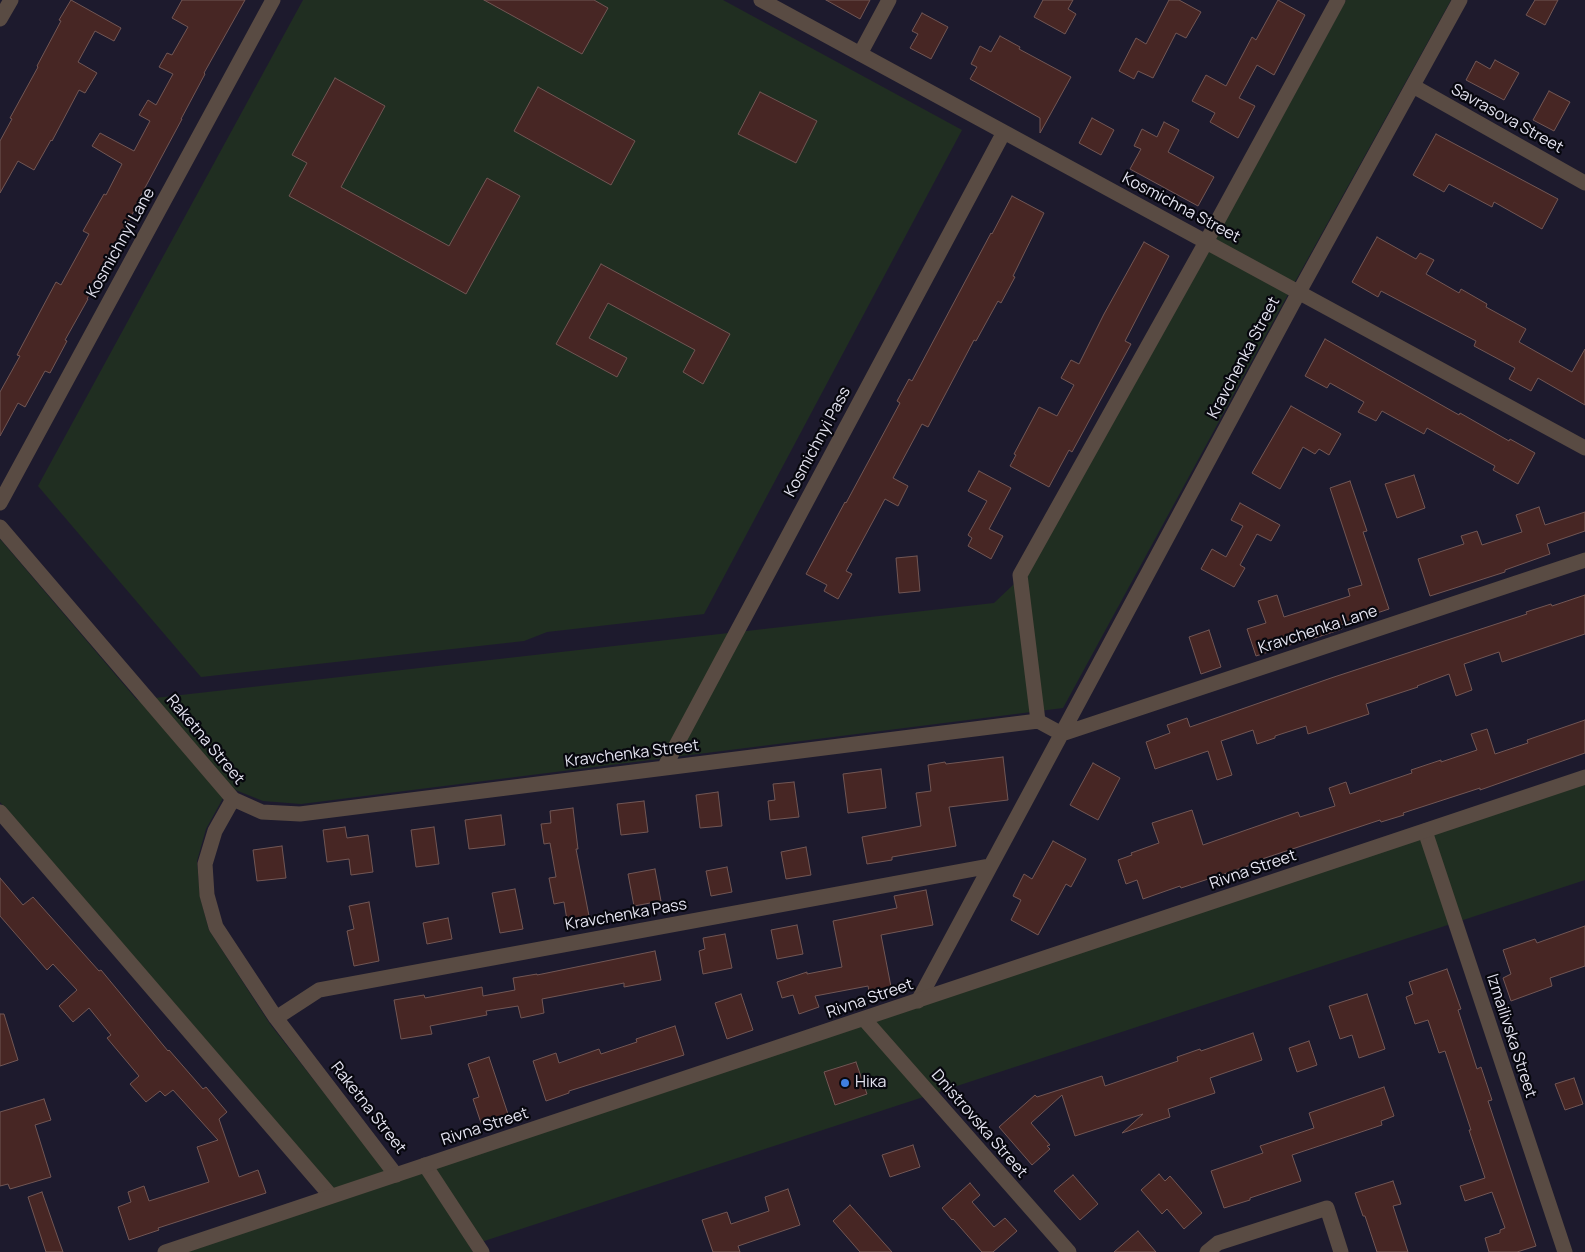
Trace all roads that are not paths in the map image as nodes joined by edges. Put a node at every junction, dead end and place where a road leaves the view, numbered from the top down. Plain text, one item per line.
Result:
1 (11, 0) edge
2 (274, 0) edge
3 (761, 0) edge
4 (889, 0) edge
5 (1338, 0) edge
6 (1460, 0) edge
7 (0, 19) edge
8 (860, 54) junction
9 (1413, 86) junction
10 (1004, 132) junction
11 (1585, 183) edge
12 (1206, 242) junction
13 (1299, 292) junction
14 (1585, 448) edge
15 (0, 502) edge
16 (0, 527) edge
17 (1585, 560) edge
18 (1038, 721) junction
19 (1062, 734) junction
20 (664, 768) junction
21 (1585, 777) edge
22 (233, 799) junction
23 (0, 812) edge
24 (1425, 830) junction
25 (990, 866) junction
26 (918, 1001) junction
27 (276, 1018) junction
28 (864, 1019) junction
29 (425, 1165) junction
30 (396, 1174) junction
31 (331, 1196) junction
32 (165, 1252) edge
33 (482, 1252) edge
34 (1069, 1252) edge
35 (1207, 1252) edge
36 (1341, 1252) edge
37 (1564, 1252) edge

1 - 7 street
2 - 15 street, Kosmichnyi Lane
3 - 8 street, Kosmichna Street
4 - 8 street
5 - 12 street
6 - 9 street, Kravchenka Street
8 - 10 street, Kosmichna Street
9 - 11 street, Savrasova Street
9 - 13 street, Kravchenka Street
10 - 12 street, Kosmichna Street
10 - 20 street, Kosmichnyi Pass
12 - 13 street, Kosmichna Street
12 - 18 street
13 - 14 street, Kosmichna Street
13 - 19 street, Kravchenka Street
16 - 22 street, Raketna Street
17 - 19 street, Kravchenka Lane
18 - 19 street
18 - 20 street, Kravchenka Street
19 - 25 street, Kravchenka Street
20 - 22 street, Kravchenka Street
21 - 24 street, Rivna Street
22 - 27 street, Raketna Street
23 - 31 street
24 - 26 street, Rivna Street
24 - 37 street, Izmailivska Street
25 - 26 street, Kravchenka Street
25 - 27 street, Kravchenka Pass
26 - 28 street, Rivna Street
27 - 30 street, Raketna Street
28 - 29 street, Rivna Street
28 - 34 street, Dnistrovska Street
29 - 30 street, Rivna Street
29 - 33 street
30 - 31 street, Rivna Street
31 - 32 street, Rivna Street
35 - 36 street

